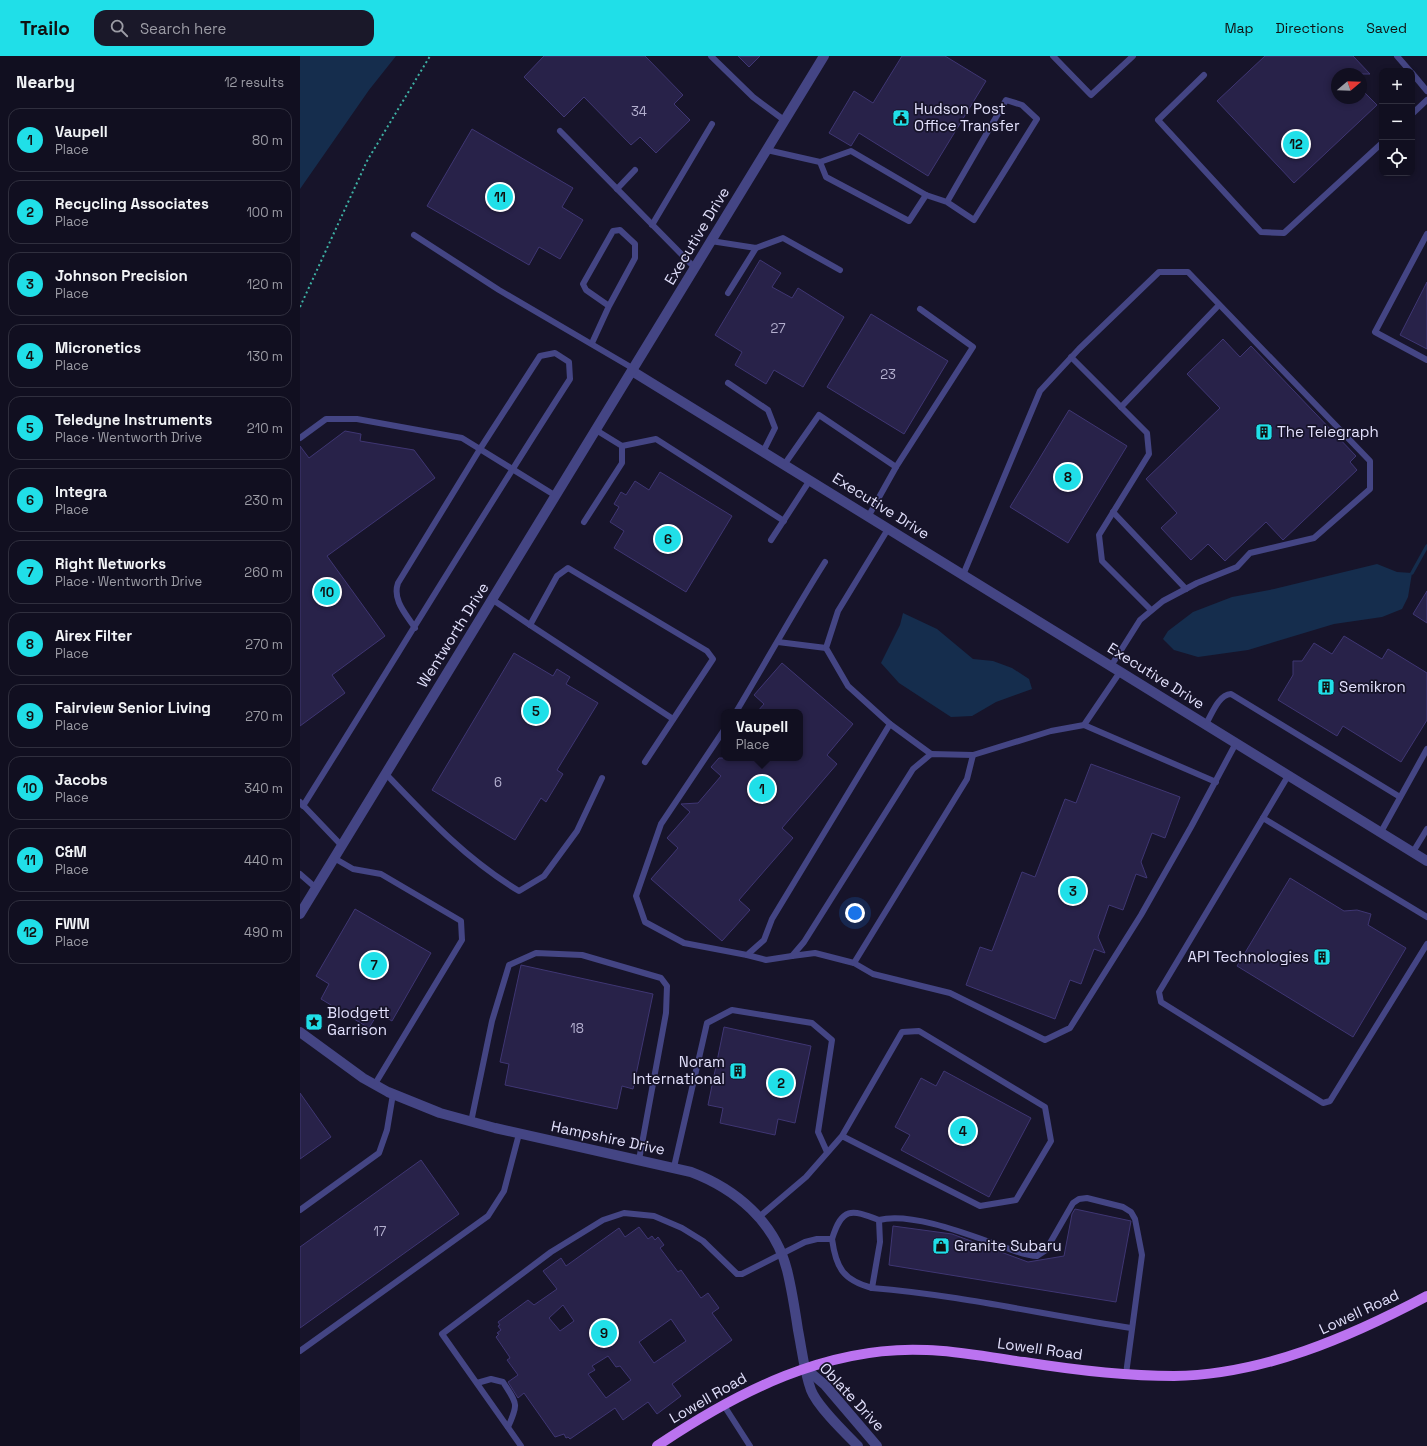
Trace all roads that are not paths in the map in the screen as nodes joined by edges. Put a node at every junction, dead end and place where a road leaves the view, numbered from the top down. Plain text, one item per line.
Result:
1 (712, 56) edge
2 (824, 56) edge
3 (1053, 56) edge
4 (1133, 56) edge
5 (1397, 56) edge
6 (1407, 68) edge
7 (1204, 75) dead end
8 (1415, 77) edge
9 (1427, 91) edge
10 (1427, 100) edge
11 (1415, 111) edge
12 (784, 120) junction
13 (712, 124) dead end
14 (560, 131) dead end
15 (1379, 146) edge
16 (767, 150) junction
17 (820, 162) junction
18 (635, 170) dead end
19 (617, 188) junction
20 (926, 195) junction
21 (947, 202) junction
22 (652, 225) junction
23 (1427, 234) edge
24 (414, 235) dead end
25 (711, 241) junction
26 (756, 248) junction
27 (695, 268) junction
28 (840, 270) dead end
29 (728, 293) dead end
30 (1219, 305) junction
31 (609, 306) junction
32 (920, 310) dead end
33 (592, 343) junction
34 (1072, 357) junction
35 (1427, 360) edge
36 (633, 370) junction
37 (728, 383) dead end
38 (1121, 407) junction
39 (596, 430) junction
40 (300, 438) edge
41 (622, 446) junction
42 (480, 449) junction
43 (763, 452) junction
44 (784, 465) junction
45 (896, 467) junction
46 (512, 468) junction
47 (810, 480) junction
48 (556, 496) junction
49 (1113, 512) junction
50 (868, 517) junction
51 (784, 521) junction
52 (584, 522) dead end
53 (888, 529) junction
54 (771, 540) dead end
55 (825, 562) dead end
56 (963, 575) junction
57 (1186, 588) junction
58 (493, 600) junction
59 (1152, 610) junction
60 (530, 625) junction
61 (415, 628) junction
62 (778, 642) junction
63 (826, 648) junction
64 (1115, 669) junction
65 (738, 709) edge
66 (673, 719) junction
67 (890, 724) junction
68 (1206, 724) junction
69 (1084, 725) junction
70 (721, 734) edge
71 (1236, 743) junction
72 (1427, 749) edge
73 (931, 754) junction
74 (973, 755) junction
75 (645, 762) dead end
76 (386, 774) junction
77 (1288, 776) junction
78 (602, 778) dead end
79 (1216, 782) junction
80 (1400, 797) junction
81 (301, 804) edge
82 (1263, 818) junction
83 (1427, 829) edge
84 (1381, 832) junction
85 (342, 846) junction
86 (1413, 852) junction
87 (334, 858) junction
88 (1427, 861) edge
89 (300, 874) edge
90 (316, 888) junction
91 (300, 914) edge
92 (1427, 917) edge
93 (1427, 944) edge
94 (747, 954) junction
95 (792, 956) junction
96 (854, 963) junction
97 (301, 1034) edge
98 (375, 1084) junction
99 (393, 1094) junction
100 (471, 1122) junction
101 (518, 1134) junction
102 (842, 1136) junction
103 (827, 1152) junction
104 (639, 1160) junction
105 (674, 1167) junction
106 (300, 1210) edge
107 (760, 1217) junction
108 (879, 1220) junction
109 (832, 1239) junction
110 (782, 1255) junction
111 (872, 1288) junction
112 (1427, 1296) edge
113 (1131, 1328) junction
114 (300, 1351) edge
115 (805, 1368) junction
116 (1126, 1374) junction
117 (477, 1383) junction
118 (723, 1404) junction
119 (508, 1428) junction
120 (521, 1446) edge
121 (657, 1446) edge
122 (750, 1446) edge
123 (858, 1446) edge
124 (876, 1446) edge

1 - 12 lane
2 - 12 street, Executive Drive
3 - 4 lane
5 - 6 lane
7 - 15 lane
8 - 9 lane
10 - 11 lane
12 - 16 street, Executive Drive
13 - 22 lane
14 - 19 lane
16 - 17 lane
16 - 25 street, Executive Drive
17 - 20 lane
17 - 20 lane
18 - 19 lane
19 - 22 lane
20 - 21 lane
21 - 21 lane
22 - 27 lane
23 - 35 lane
24 - 33 lane
25 - 26 lane
25 - 27 street, Executive Drive
26 - 28 lane
26 - 29 lane
27 - 36 street, Executive Drive
30 - 34 lane
30 - 38 lane
30 - 57 lane
31 - 31 lane
31 - 33 lane
32 - 45 lane
33 - 36 lane
34 - 38 lane
34 - 56 lane
36 - 39 street, Wentworth Drive
36 - 43 street, Executive Drive
37 - 43 lane
38 - 49 lane
39 - 41 lane
39 - 48 street, Wentworth Drive
40 - 42 lane
41 - 51 lane
41 - 52 lane
42 - 46 lane
42 - 46 lane
42 - 61 lane
43 - 44 street, Executive Drive
44 - 45 lane
44 - 47 street, Executive Drive
45 - 50 lane
46 - 48 lane
46 - 61 lane
47 - 50 street, Executive Drive
47 - 51 lane
48 - 58 street, Wentworth Drive
49 - 57 lane
49 - 59 lane
50 - 53 street, Executive Drive
51 - 54 lane
53 - 56 street, Executive Drive
53 - 63 lane
55 - 62 lane
56 - 64 street, Executive Drive
57 - 59 lane
58 - 60 lane
58 - 76 street, Wentworth Drive
59 - 64 lane
60 - 66 lane
60 - 66 lane
61 - 81 lane
62 - 63 lane
62 - 65 lane
63 - 67 lane
64 - 68 street, Executive Drive
64 - 69 lane
66 - 75 lane
67 - 73 lane
67 - 94 lane
68 - 71 street, Executive Drive
68 - 80 lane
69 - 74 lane
69 - 79 lane
70 - 94 lane
71 - 77 street, Executive Drive
71 - 79 lane
72 - 80 lane
73 - 74 lane
73 - 95 lane
74 - 96 lane
76 - 78 lane
76 - 85 street, Wentworth Drive
77 - 82 lane
77 - 84 street, Executive Drive
79 - 96 lane
80 - 84 lane
81 - 85 lane
82 - 92 lane
82 - 93 lane
83 - 86 lane
84 - 86 street, Executive Drive
85 - 87 street, Wentworth Drive
86 - 88 street, Executive Drive
87 - 90 street, Wentworth Drive
87 - 98 lane
89 - 90 lane
90 - 91 street, Wentworth Drive
94 - 95 lane
95 - 96 lane
97 - 98 street, Hampshire Drive
98 - 99 street, Hampshire Drive
99 - 100 street, Hampshire Drive
99 - 106 lane
100 - 101 street, Hampshire Drive
100 - 104 lane
101 - 104 street, Hampshire Drive
101 - 114 lane
102 - 102 lane
102 - 103 lane
103 - 105 lane
103 - 107 lane
104 - 105 street, Hampshire Drive
105 - 107 street, Hampshire Drive
107 - 110 street, Hampshire Drive
108 - 109 lane
108 - 111 lane
108 - 113 lane
109 - 110 lane
109 - 111 lane
110 - 115 street, Hampshire Drive
110 - 117 lane
111 - 113 lane
112 - 116 main road, Lowell Road
113 - 116 lane
115 - 116 main road, Lowell Road
115 - 118 main road, Lowell Road
115 - 123 street, Oblate Drive
115 - 124 street, Oblate Drive
117 - 119 lane
117 - 119 lane
118 - 121 main road, Lowell Road
118 - 122 lane
119 - 120 lane

